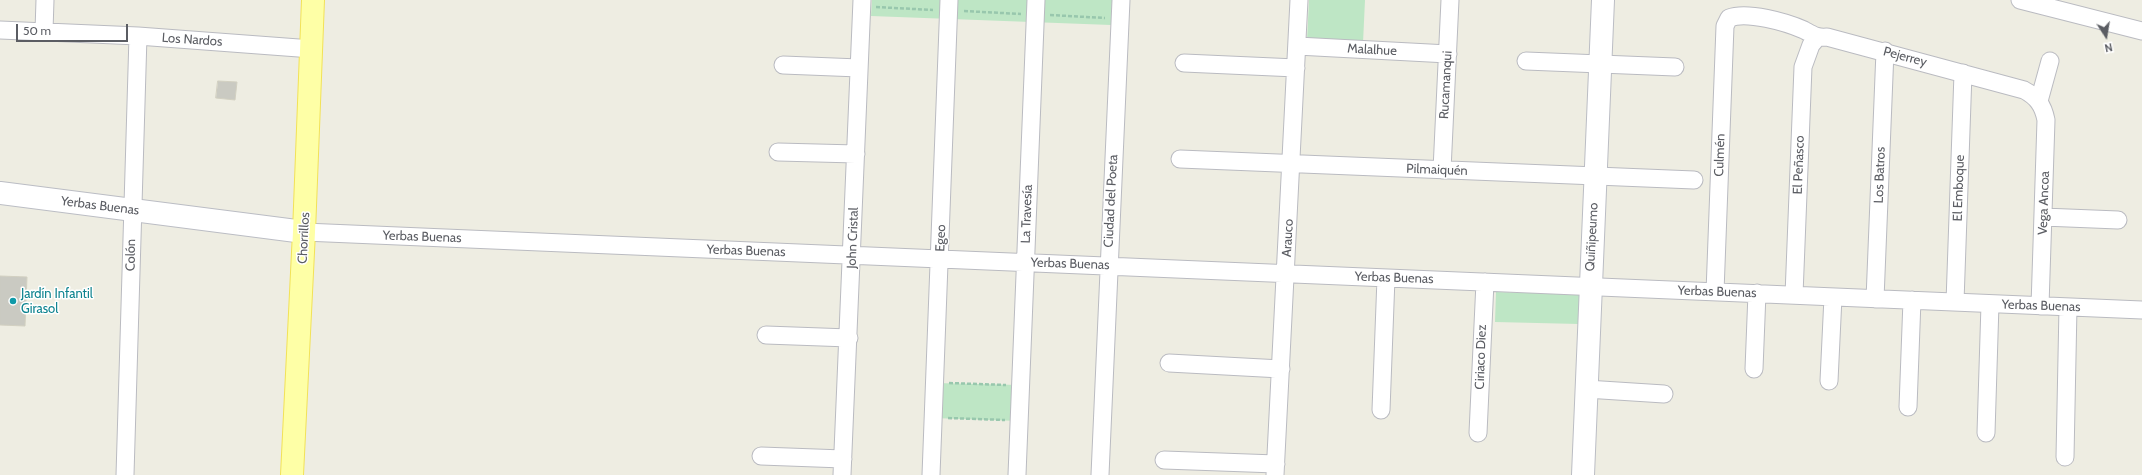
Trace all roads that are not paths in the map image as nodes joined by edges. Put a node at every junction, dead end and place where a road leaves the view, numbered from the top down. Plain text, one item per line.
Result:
1 (45, 0) edge
2 (313, 0) edge
3 (1121, 0) edge
4 (1299, 0) edge
5 (1450, 0) edge
6 (1603, 0) edge
7 (2020, 0) edge
8 (862, 3) edge
9 (949, 5) edge
10 (1035, 7) edge
11 (1729, 18) joint
12 (0, 30) edge
13 (44, 31) junction
14 (2142, 31) edge
15 (138, 36) junction
16 (1818, 38) junction
17 (1297, 46) junction
18 (312, 49) junction
19 (1885, 51) junction
20 (1448, 54) junction
21 (1526, 61) dead end
22 (2050, 62) dead end
23 (1184, 63) dead end
24 (1600, 64) junction
25 (783, 65) dead end
26 (1675, 67) dead end
27 (860, 68) junction
28 (1296, 68) junction
29 (1963, 73) junction
30 (2039, 101) junction
31 (778, 152) dead end
32 (856, 154) junction
33 (1180, 159) dead end
34 (1291, 164) junction
35 (1442, 170) junction
36 (1595, 176) junction
37 (1694, 180) dead end
38 (0, 193) edge
39 (132, 210) junction
40 (2043, 217) junction
41 (2118, 220) dead end
42 (304, 232) junction
43 (852, 255) junction
44 (940, 259) junction
45 (1025, 262) junction
46 (1108, 266) junction
47 (1286, 274) junction
48 (1386, 278) junction
49 (1485, 282) junction
50 (1590, 286) junction
51 (1715, 292) junction
52 (1757, 294) junction
53 (1794, 295) junction
54 (1833, 297) junction
55 (1875, 298) junction
56 (1912, 300) junction
57 (1955, 302) junction
58 (1990, 304) junction
59 (2040, 306) junction
60 (2068, 307) junction
61 (2142, 310) edge
62 (766, 335) dead end
63 (849, 338) junction
64 (1169, 363) dead end
65 (1281, 369) junction
66 (1754, 369) dead end
67 (1830, 381) dead end
68 (1586, 389) junction
69 (1664, 394) dead end
70 (1908, 406) dead end
71 (1381, 410) dead end
72 (1478, 433) dead end
73 (1986, 433) dead end
74 (761, 456) dead end
75 (2065, 457) dead end
76 (1164, 460) dead end
77 (843, 467) edge
78 (1276, 470) edge
79 (125, 475) edge
80 (292, 475) edge
81 (931, 475) edge
82 (1017, 475) edge
83 (1100, 475) edge
84 (1583, 475) edge

1 - 13 street
2 - 18 main road, Chorrillos
3 - 46 street, Ciudad del Poeta
4 - 17 street, Arauco
5 - 20 street, Rucamanqui
6 - 24 street, Quiñipeumo
7 - 14 street
8 - 27 street, John Cristal
9 - 44 street, Egeo
10 - 45 street, La Travesía
11 - 16 street, Pejerrey
11 - 51 street, Culmén
12 - 13 street, Los Nardos
13 - 15 street, Los Nardos
15 - 18 street, Los Nardos
15 - 39 street, Colón
16 - 19 street, Pejerrey
16 - 53 street, El Peñasco
17 - 20 street, Malalhue
17 - 28 street, Arauco
18 - 42 main road, Chorrillos
19 - 29 street, Pejerrey
19 - 55 street, Los Batros
20 - 35 street, Rucamanqui
21 - 24 street
22 - 30 street
23 - 28 street
24 - 26 street
24 - 36 street, Quiñipeumo
25 - 27 street
27 - 32 street, John Cristal
28 - 34 street, Arauco
29 - 30 street, Pejerrey
29 - 57 street, El Emboque
30 - 40 street, Vega Ancoa
31 - 32 street
32 - 43 street, John Cristal
33 - 34 street, Pilmaiquén
34 - 35 street, Pilmaiquén
34 - 47 street, Arauco
35 - 36 street, Pilmaiquén
36 - 37 street, Pilmaiquén
36 - 50 street, Quiñipeumo
38 - 39 street, Yerbas Buenas
39 - 42 street, Yerbas Buenas
39 - 79 street, Colón
40 - 41 street
40 - 59 street, Vega Ancoa
42 - 43 street, Yerbas Buenas
42 - 80 main road, Chorrillos
43 - 44 street, Yerbas Buenas
43 - 63 street, John Cristal
44 - 45 street, Yerbas Buenas
44 - 81 street, Egeo
45 - 46 street, Yerbas Buenas
45 - 82 street, La Travesía
46 - 47 street, Yerbas Buenas
46 - 83 street, Ciudad del Poeta
47 - 48 street, Yerbas Buenas
47 - 65 street, Arauco
48 - 49 street, Yerbas Buenas
48 - 71 street
49 - 50 street, Yerbas Buenas
49 - 72 street, Ciriaco Diez
50 - 51 street, Yerbas Buenas
50 - 68 street, Quiñipeumo
51 - 52 street, Yerbas Buenas
52 - 53 street, Yerbas Buenas
52 - 66 street
53 - 54 street, Yerbas Buenas
54 - 55 street, Yerbas Buenas
54 - 67 street
55 - 56 street, Yerbas Buenas
56 - 57 street, Yerbas Buenas
56 - 70 street
57 - 58 street, Yerbas Buenas
58 - 59 street, Yerbas Buenas
58 - 73 street
59 - 60 street, Yerbas Buenas
60 - 61 street, Yerbas Buenas
60 - 75 street
62 - 63 street
63 - 77 street, John Cristal
64 - 65 street
65 - 78 street, Arauco
68 - 69 street
68 - 84 street, Quiñipeumo
74 - 77 street
76 - 78 street

